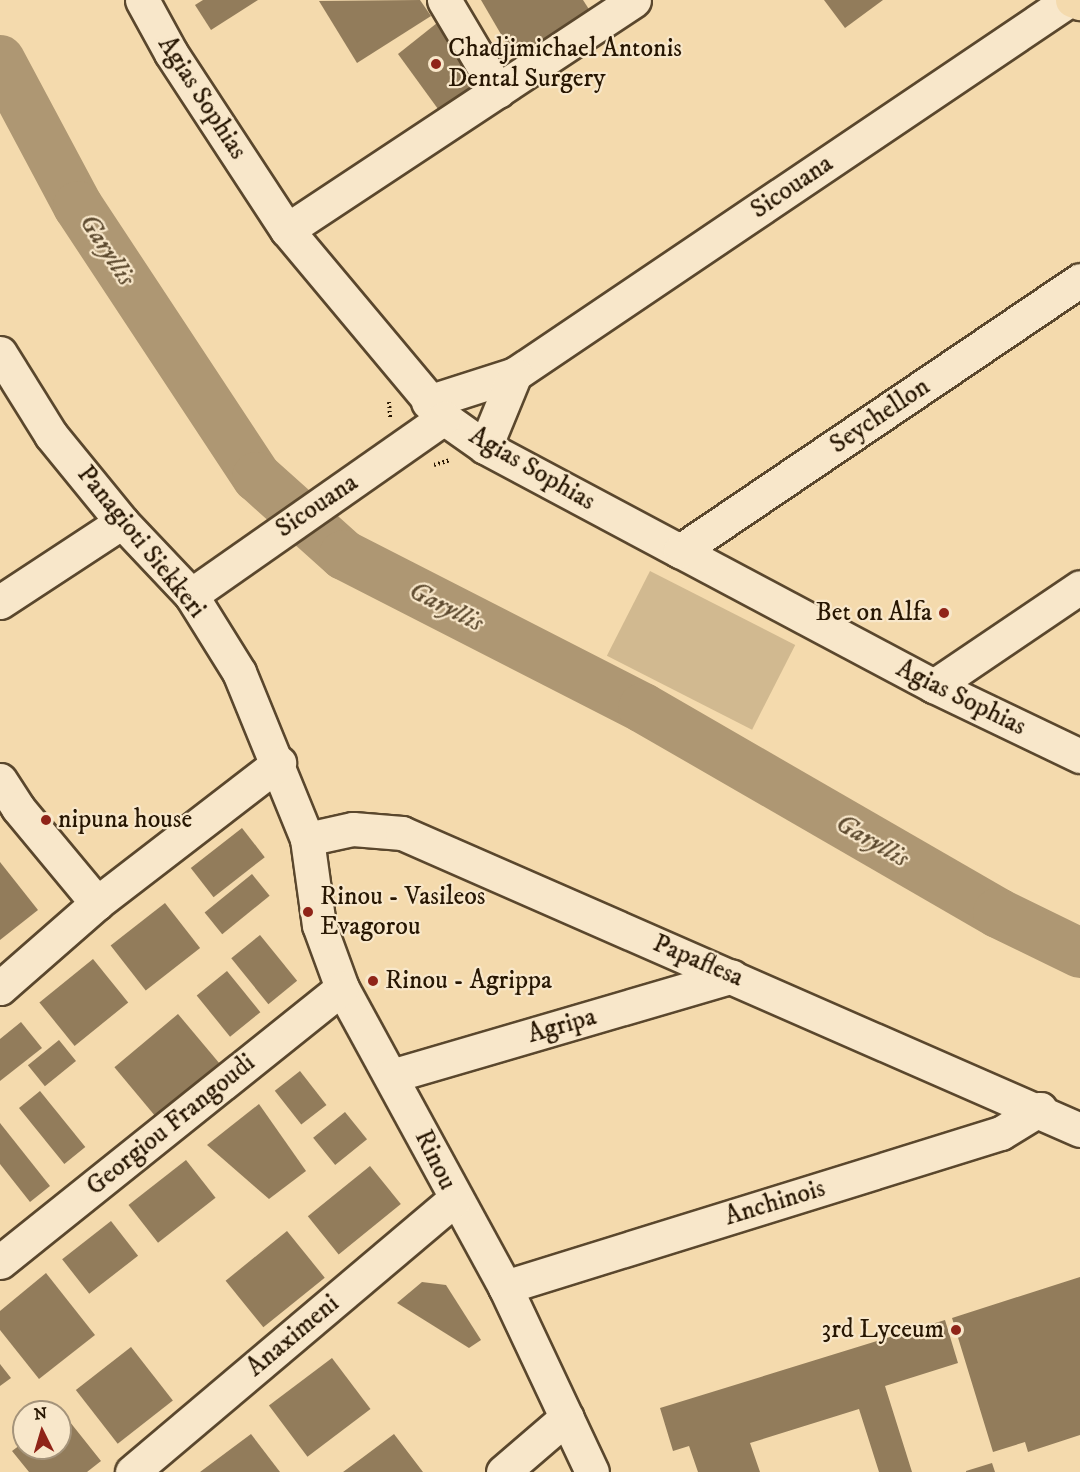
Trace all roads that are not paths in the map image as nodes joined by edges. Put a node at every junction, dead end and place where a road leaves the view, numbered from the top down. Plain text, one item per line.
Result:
1 (142, 0) edge
2 (444, 0) edge
3 (634, 0) edge
4 (1070, 0) edge
5 (1080, 3) edge
6 (498, 90) junction
7 (287, 230) junction
8 (1080, 280) edge
9 (0, 353) edge
10 (515, 374) junction
11 (436, 410) junction
12 (485, 447) junction
13 (122, 522) junction
14 (680, 551) junction
15 (1080, 587) edge
16 (191, 595) junction
17 (0, 602) edge
18 (934, 686) junction
19 (1080, 756) edge
20 (279, 763) junction
21 (0, 780) edge
22 (9, 808) edge
23 (308, 839) junction
24 (97, 903) junction
25 (732, 976) junction
26 (0, 988) edge
27 (342, 988) junction
28 (391, 1076) junction
29 (1040, 1109) junction
30 (1080, 1130) edge
31 (454, 1200) junction
32 (0, 1262) edge
33 (505, 1287) junction
34 (567, 1417) junction
35 (132, 1472) edge
36 (503, 1472) edge
37 (592, 1472) edge

1 - 7 street, Agias Sophias
2 - 6 street
3 - 6 street
4 - 5 main road
4 - 10 street, Sicouana
6 - 7 street
7 - 11 street, Agias Sophias
8 - 14 street, Seychellon
9 - 13 street, Panagioti Siekkeri
10 - 11 street, Sicouana
10 - 12 street
11 - 12 street, Agias Sophias
11 - 16 street, Sicouana
12 - 14 street, Agias Sophias
13 - 16 street, Panagioti Siekkeri
13 - 17 street
14 - 18 street, Agias Sophias
15 - 18 street
16 - 20 street, Panagioti Siekkeri
18 - 19 street, Agias Sophias
20 - 23 street, Panagioti Siekkeri
20 - 24 street
21 - 22 street
22 - 24 street
23 - 25 street, Papaflesa
23 - 27 street, Rinou
24 - 26 street
25 - 28 street, Agripa
25 - 29 street, Papaflesa
27 - 28 street, Rinou
27 - 32 street, Georgiou Frangoudi
28 - 31 street, Rinou
29 - 30 street, Papaflesa
29 - 33 street, Anchinois
31 - 33 street, Rinou
31 - 35 street, Anaximeni
33 - 34 street, Rinou
34 - 36 street
34 - 37 street, Rinou

